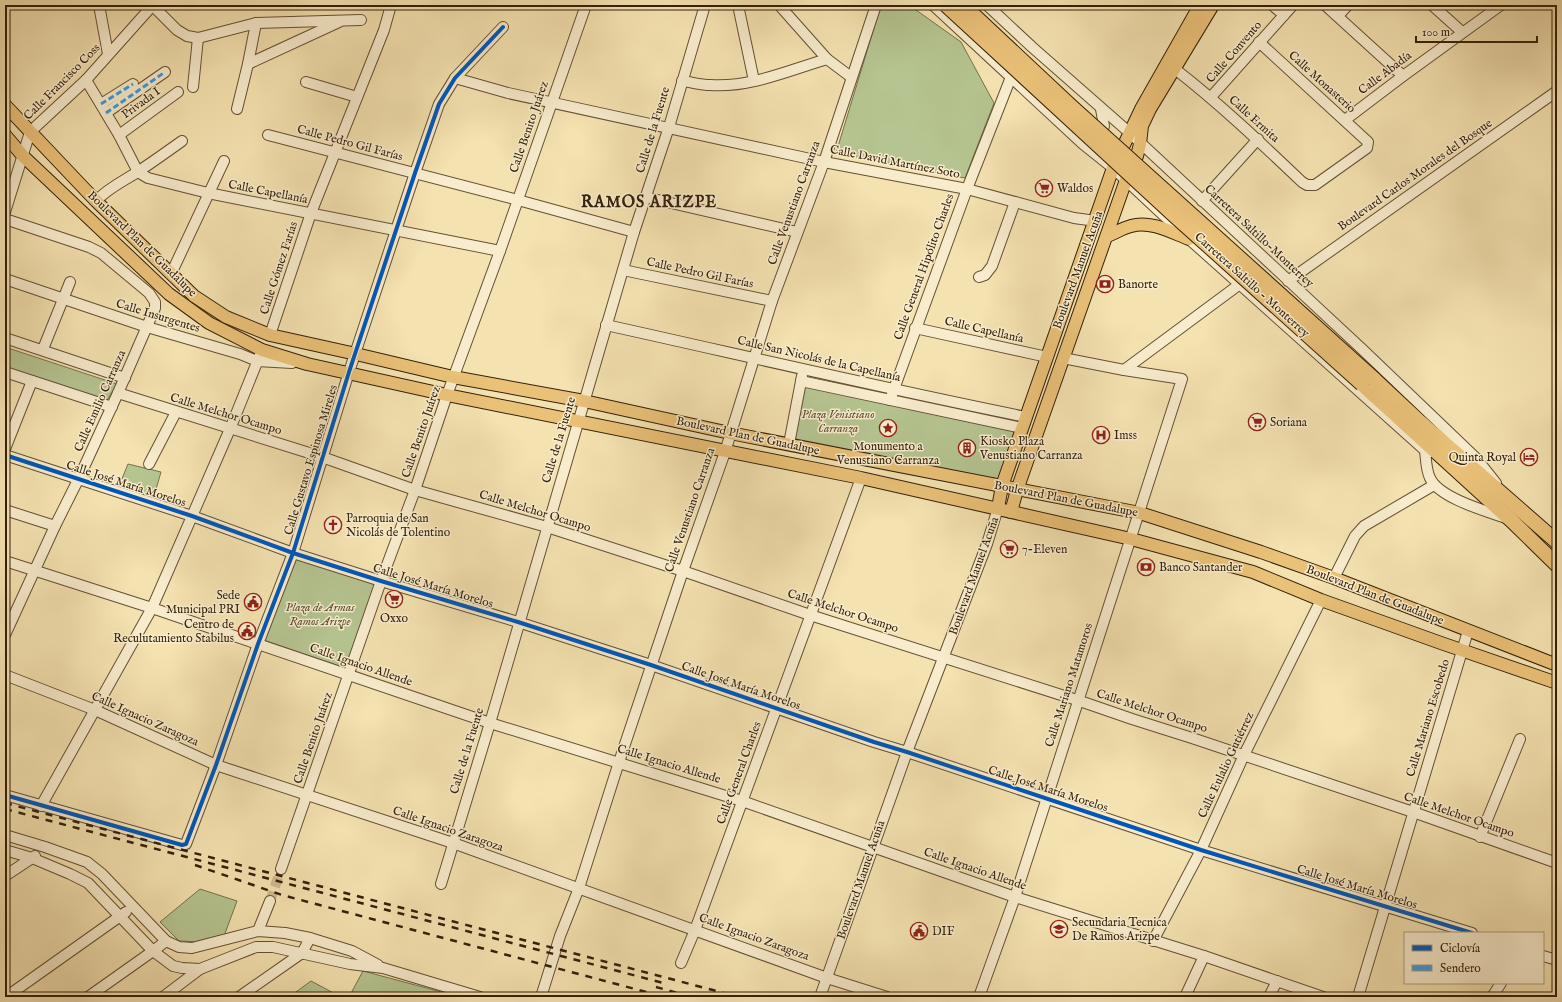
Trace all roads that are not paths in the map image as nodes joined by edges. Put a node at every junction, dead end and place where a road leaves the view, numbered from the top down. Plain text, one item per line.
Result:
1 (98, 5) edge
2 (152, 5) edge
3 (391, 5) edge
4 (586, 5) edge
5 (705, 5) edge
6 (738, 5) edge
7 (779, 5) edge
8 (876, 5) edge
9 (933, 5) edge
10 (946, 5) edge
11 (963, 5) edge
12 (987, 5) edge
13 (1200, 5) edge
14 (1213, 5) edge
15 (1272, 5) edge
16 (1293, 5) edge
17 (1324, 5) edge
18 (1348, 5) edge
19 (1432, 5) edge
20 (1500, 5) edge
21 (1284, 15) junction
22 (1338, 16) junction
23 (343, 20) junction
24 (361, 20) dead end
25 (256, 23) junction
26 (503, 27) dead end
27 (1462, 32) junction
28 (198, 38) junction
29 (1259, 42) junction
30 (108, 54) junction
31 (828, 58) junction
32 (248, 64) junction
33 (1172, 64) junction
34 (165, 72) dead end
35 (1403, 76) junction
36 (851, 77) junction
37 (1011, 77) junction
38 (455, 78) junction
39 (86, 80) junction
40 (682, 81) junction
41 (754, 81) junction
42 (306, 82) dead end
43 (133, 84) dead end
44 (193, 87) dead end
45 (1557, 91) edge
46 (178, 92) dead end
47 (1211, 97) junction
48 (357, 98) junction
49 (552, 102) junction
50 (5, 105) edge
51 (237, 108) dead end
52 (103, 109) junction
53 (1101, 109) junction
54 (1345, 120) junction
55 (669, 127) junction
56 (30, 132) junction
57 (119, 134) junction
58 (1131, 134) junction
59 (5, 135) edge
60 (268, 135) dead end
61 (1258, 139) junction
62 (182, 141) dead end
63 (1083, 144) junction
64 (1140, 144) junction
65 (336, 153) junction
66 (23, 156) junction
67 (224, 161) dead end
68 (824, 162) junction
69 (1114, 168) junction
70 (1168, 169) junction
71 (138, 172) junction
72 (415, 173) junction
73 (1126, 180) junction
74 (1315, 185) joint
75 (967, 189) junction
76 (208, 193) junction
77 (645, 197) junction
78 (1145, 199) junction
79 (96, 200) junction
80 (518, 200) junction
81 (1202, 201) junction
82 (1015, 202) junction
83 (5, 212) edge
84 (311, 214) junction
85 (5, 219) edge
86 (1096, 221) junction
87 (396, 232) junction
88 (634, 232) junction
89 (797, 232) junction
90 (1107, 236) junction
91 (1189, 239) junction
92 (500, 251) junction
93 (623, 270) junction
94 (171, 274) junction
95 (979, 277) dead end
96 (5, 279) edge
97 (1288, 281) junction
98 (70, 282) dead end
99 (1240, 284) junction
100 (63, 299) junction
101 (772, 301) junction
102 (606, 325) junction
103 (147, 327) junction
104 (915, 328) junction
105 (270, 335) junction
106 (5, 338) edge
107 (43, 349) junction
108 (356, 354) junction
109 (259, 355) junction
110 (755, 357) junction
111 (1046, 357) junction
112 (1063, 358) junction
113 (804, 370) junction
114 (1124, 370) junction
115 (5, 372) edge
116 (349, 372) junction
117 (453, 377) junction
118 (836, 377) junction
119 (125, 378) junction
120 (32, 381) junction
121 (1368, 381) junction
122 (801, 382) junction
123 (832, 388) junction
124 (893, 389) junction
125 (118, 393) junction
126 (447, 395) junction
127 (929, 397) junction
128 (890, 400) junction
129 (584, 401) junction
130 (112, 407) junction
131 (926, 408) junction
132 (983, 409) junction
133 (176, 412) junction
134 (979, 420) junction
135 (578, 421) junction
136 (1024, 423) junction
137 (230, 429) junction
138 (730, 433) junction
139 (789, 444) junction
140 (5, 449) edge
141 (1424, 450) junction
142 (725, 452) junction
143 (5, 455) edge
144 (322, 457) junction
145 (149, 464) dead end
146 (1456, 471) junction
147 (79, 478) junction
148 (861, 478) junction
149 (1434, 485) junction
150 (1002, 486) junction
151 (415, 490) junction
152 (1017, 490) junction
153 (1504, 495) junction
154 (998, 508) junction
155 (5, 510) edge
156 (1011, 512) junction
157 (1140, 513) junction
158 (192, 516) junction
159 (1511, 520) junction
160 (54, 526) junction
161 (547, 527) junction
162 (1131, 539) junction
163 (1557, 542) edge
164 (293, 553) junction
165 (5, 561) edge
166 (1557, 565) edge
167 (34, 571) junction
168 (682, 571) junction
169 (1334, 578) junction
170 (381, 581) junction
171 (1321, 600) junction
172 (152, 608) junction
173 (810, 615) junction
174 (518, 622) junction
175 (1468, 631) junction
176 (5, 635) edge
177 (258, 644) junction
178 (1462, 650) junction
179 (943, 658) junction
180 (651, 665) junction
181 (1557, 665) edge
182 (5, 675) edge
183 (349, 675) junction
184 (1557, 683) edge
185 (1077, 700) junction
186 (777, 708) junction
187 (95, 710) junction
188 (490, 723) junction
189 (1520, 740) dead end
190 (907, 752) junction
191 (1244, 755) junction
192 (619, 762) junction
193 (216, 765) junction
194 (5, 795) edge
195 (307, 795) junction
196 (1045, 799) junction
197 (742, 801) junction
198 (41, 806) junction
199 (1413, 812) junction
200 (5, 835) edge
201 (1480, 837) junction
202 (453, 843) junction
203 (45, 847) junction
204 (872, 847) junction
205 (5, 850) edge
206 (1201, 850) junction
207 (32, 858) junction
208 (1557, 863) edge
209 (281, 868) tunnel mouth
210 (5, 876) edge
211 (440, 884) dead end
212 (579, 888) junction
213 (1015, 897) junction
214 (270, 901) tunnel mouth
215 (1386, 906) junction
216 (133, 907) junction
217 (121, 916) junction
218 (695, 930) junction
219 (258, 931) junction
220 (1469, 932) edge
221 (310, 938) junction
222 (166, 940) junction
223 (1154, 941) junction
224 (153, 951) junction
225 (302, 953) junction
226 (1204, 956) junction
227 (1544, 956) edge
228 (1557, 960) edge
229 (681, 963) dead end
230 (383, 968) junction
231 (200, 969) junction
232 (827, 978) junction
233 (1277, 981) junction
234 (1500, 984) edge
235 (6, 997) edge
236 (88, 997) edge
237 (163, 997) edge
238 (239, 997) edge
239 (480, 997) edge
240 (541, 997) edge
241 (820, 997) edge
242 (887, 997) edge
243 (979, 997) edge
244 (1185, 997) edge
245 (1268, 997) edge
246 (1323, 997) edge
247 (1358, 997) edge
248 (1492, 997) edge

1 - 30 street
2 - 28 street
2 - 30 street, Calle Francisco Coss
3 - 48 street, Calle Gómez Farías
4 - 49 street, Calle Benito Juárez
5 - 40 street, Calle de la Fuente
6 - 41 street
7 - 31 street
8 - 36 street, Calle Venustiano Carranza
9 - 37 street
10 - 121 highway, Carretera Saltillo - Monterrey, bridge
11 - 121 highway, Carretera Saltillo - Monterrey, bridge
12 - 53 street, Carretera Saltillo-Monterrey
13 - 33 main road, Boulevard Manuel Acuña
14 - 33 main road, Boulevard Manuel Acuña
15 - 21 street
16 - 21 street, Calle Convento
17 - 22 street
18 - 22 street
19 - 27 street
20 - 27 street, Calle Abadía
21 - 29 street, Calle Convento
22 - 35 street
23 - 24 street
23 - 25 street
23 - 32 street
25 - 28 street
25 - 32 street
26 - 38 street, Calle Gustavo Espinosa Mireles
27 - 35 street, Calle Abadía
28 - 44 street
29 - 47 street, Calle Convento
29 - 54 street, Calle Monasterio
30 - 39 street, Calle Francisco Coss
31 - 36 street
31 - 41 street
32 - 51 street
33 - 47 street, Calle Ermita
33 - 58 main road, Boulevard Manuel Acuña
33 - 64 main road, Boulevard Manuel Acuña
34 - 52 street
35 - 54 street, Calle Abadía
36 - 68 street, Calle Venustiano Carranza
37 - 63 street
37 - 75 street, Calle General Hipólito Charles
38 - 49 street, Calle David Martínez Soto
38 - 72 street, Calle Gustavo Espinosa Mireles
39 - 52 street
39 - 56 street, Calle Francisco Coss
40 - 41 street
40 - 55 street, Calle de la Fuente
42 - 48 street
43 - 52 street
45 - 97 street, Boulevard Carlos Morales del Bosque
46 - 57 street, Privada I
47 - 61 street, Calle Ermita
48 - 65 street, Calle Gómez Farías
49 - 55 street, Calle David Martínez Soto
49 - 80 street, Calle Benito Juárez
50 - 56 main road, Boulevard Plan de Guadalupe
52 - 57 street
53 - 58 street, Carretera Saltillo-Monterrey
53 - 63 street
54 - 74 street, Calle Monasterio
55 - 68 street, Calle David Martínez Soto
55 - 77 street, Calle de la Fuente
56 - 66 street, Calle Francisco Coss
56 - 79 main road, Boulevard Plan de Guadalupe
57 - 71 street
58 - 64 street, Carretera Saltillo-Monterrey
58 - 69 main road, Boulevard Manuel Acuña
59 - 66 main road, Boulevard Plan de Guadalupe
60 - 65 street, Calle Pedro Gil Farías
61 - 74 street, Calle Ermita
61 - 81 street
62 - 71 street
63 - 69 street
64 - 70 street, Carretera Saltillo-Monterrey
64 - 73 main road, Boulevard Manuel Acuña
65 - 72 street, Calle Pedro Gil Farías
65 - 84 street, Calle Gómez Farías
66 - 83 street, Calle Francisco Coss
66 - 109 main road, Boulevard Plan de Guadalupe
67 - 76 street
68 - 75 street, Calle David Martínez Soto
68 - 89 street, Calle Venustiano Carranza
69 - 73 street
69 - 86 main road, Boulevard Manuel Acuña
70 - 78 street
70 - 81 street, Carretera Saltillo-Monterrey
71 - 76 street, Calle Capellanía
71 - 79 street
72 - 80 street, Calle Pedro Gil Farías
72 - 87 street, Calle Gustavo Espinosa Mireles
73 - 78 street
73 - 90 main road, Boulevard Manuel Acuña
75 - 82 street, Calle David Martínez Soto
75 - 104 street, Calle General Hipólito Charles
76 - 84 street, Calle Capellanía
76 - 94 street
77 - 88 street, Calle de la Fuente
77 - 89 street
78 - 91 street
79 - 94 main road, Boulevard Plan de Guadalupe
80 - 88 street, Calle Pedro Gil Farías
80 - 92 street, Calle Benito Juárez
81 - 97 street, Carretera Saltillo-Monterrey
82 - 86 street, Calle David Martínez Soto
82 - 95 street
84 - 87 street, Calle Capellanía
84 - 105 street, Calle Gómez Farías
85 - 103 street, Calle Emilio Carranza
86 - 111 main road, Boulevard Manuel Acuña
87 - 92 street, Calle Capellanía
87 - 108 street, Calle Gustavo Espinosa Mireles
88 - 93 street, Calle de la Fuente
89 - 101 street, Calle Venustiano Carranza
90 - 91 main road
90 - 112 main road, Boulevard Manuel Acuña
91 - 99 street
92 - 117 street, Calle Benito Juárez
93 - 101 street, Calle Pedro Gil Farías
93 - 102 street, Calle de la Fuente
94 - 105 main road, Boulevard Plan de Guadalupe
96 - 100 street, Calle Insurgentes
97 - 153 street, Carretera Saltillo-Monterrey
98 - 100 street
99 - 114 street
99 - 141 street
100 - 103 street, Calle Insurgentes
100 - 107 street
101 - 110 street, Calle Venustiano Carranza
102 - 110 street, Calle San Nicolás de la Capellanía
102 - 129 street, Calle de la Fuente
103 - 109 street, Calle Insurgentes
103 - 119 street, Calle Emilio Carranza
104 - 111 street, Calle Capellanía
104 - 124 street, Calle General Hipólito Charles
105 - 108 main road, Boulevard Plan de Guadalupe
106 - 107 street
107 - 119 street
108 - 116 street, Calle Gustavo Espinosa Mireles
108 - 117 main road, Boulevard Plan de Guadalupe
109 - 116 main road, Boulevard Plan de Guadalupe
109 - 137 street
110 - 113 street, Calle San Nicolás de la Capellanía
110 - 138 street, Calle Venustiano Carranza
111 - 136 main road, Boulevard Manuel Acuña
112 - 114 street
112 - 152 main road, Boulevard Manuel Acuña
113 - 118 street, Calle San Nicolás de la Capellanía
113 - 122 street
114 - 157 street, Calle Mariano Matamoros
115 - 120 street
116 - 126 main road, Boulevard Plan de Guadalupe
116 - 144 street, Calle Gustavo Espinosa Mireles
117 - 126 street, Calle Benito Juárez
117 - 129 main road, Boulevard Plan de Guadalupe
118 - 123 street
118 - 124 street, Calle San Nicolás de la Capellanía
119 - 125 street, Calle Emilio Carranza
120 - 130 street
120 - 140 street
121 - 146 highway, Carretera Saltillo - Monterrey
121 - 153 highway, Carretera Saltillo - Monterrey
122 - 123 street, Calle San Nicolás de la Capellanía
122 - 139 street
123 - 128 street, Calle San Nicolás de la Capellanía
124 - 127 street, Calle San Nicolás de la Capellanía
124 - 128 street, Calle General Hipólito Charles
125 - 130 street, Calle Emilio Carranza
125 - 133 street, Calle Melchor Ocampo
126 - 135 main road, Boulevard Plan de Guadalupe
126 - 151 street, Calle Benito Juárez
127 - 131 street
127 - 132 street, Calle San Nicolás de la Capellanía
128 - 131 street, Calle San Nicolás de la Capellanía
129 - 135 street, Calle de la Fuente
129 - 138 main road, Boulevard Plan de Guadalupe
130 - 147 street, Calle Emilio Carranza
131 - 134 street, Calle San Nicolás de la Capellanía
132 - 134 street
132 - 136 street, Calle San Nicolás de la Capellanía
133 - 137 street, Calle Melchor Ocampo
133 - 145 street
134 - 136 street, Calle San Nicolás de la Capellanía
135 - 142 main road, Boulevard Plan de Guadalupe
135 - 161 street, Calle de la Fuente
136 - 150 main road, Boulevard Manuel Acuña
137 - 144 street, Calle Melchor Ocampo
137 - 158 street
138 - 139 main road, Boulevard Plan de Guadalupe
138 - 142 street, Calle Venustiano Carranza
139 - 150 main road, Boulevard Plan de Guadalupe
141 - 146 street
141 - 149 street
142 - 148 main road, Boulevard Plan de Guadalupe
142 - 168 street, Calle Venustiano Carranza
143 - 147 street, Calle José María Morelos
144 - 151 street, Calle Melchor Ocampo
144 - 164 street, Calle Gustavo Espinosa Mireles
146 - 159 highway, Carretera Saltillo - Monterrey
147 - 158 street, Calle José María Morelos
147 - 160 street, Calle Emilio Carranza
148 - 154 main road, Boulevard Plan de Guadalupe
148 - 173 street, Calle General Charles
149 - 159 street
149 - 169 street
150 - 152 main road, Boulevard Plan de Guadalupe
150 - 154 main road, Boulevard Manuel Acuña
151 - 161 street, Calle Melchor Ocampo
151 - 170 street, Calle Benito Juárez
152 - 156 main road, Boulevard Manuel Acuña
152 - 157 main road, Boulevard Plan de Guadalupe
153 - 163 highway, Carretera Saltillo - Monterrey
154 - 156 main road, Boulevard Plan de Guadalupe
154 - 179 street, Boulevard Manuel Acuña
155 - 160 street
156 - 162 main road, Boulevard Plan de Guadalupe
157 - 162 street, Calle Mariano Matamoros
157 - 169 main road, Boulevard Plan de Guadalupe
158 - 164 street, Calle José María Morelos
158 - 172 street
159 - 166 highway, Carretera Saltillo - Monterrey
160 - 167 street, Calle Emilio Carranza
161 - 168 street, Calle Melchor Ocampo
161 - 174 street, Calle de la Fuente
162 - 171 main road, Boulevard Plan de Guadalupe
162 - 185 street, Calle Mariano Matamoros
164 - 170 street, Calle José María Morelos
164 - 177 street, Calle Gustavo Espinosa Mireles
165 - 167 street, Calle Ignacio Allende
167 - 172 street, Calle Ignacio Allende
167 - 176 street, Calle Emilio Carranza
168 - 173 street, Calle Melchor Ocampo
168 - 180 street, Calle Venustiano Carranza
169 - 175 main road, Boulevard Plan de Guadalupe
170 - 174 street, Calle José María Morelos
170 - 183 street, Calle Benito Juárez
171 - 178 main road, Boulevard Plan de Guadalupe
171 - 191 street, Calle Eulalio Gutiérrez
172 - 177 street, Calle Ignacio Allende
172 - 187 street
173 - 179 street, Calle Melchor Ocampo
173 - 186 street, Calle General Charles
174 - 180 street, Calle José María Morelos
174 - 188 street, Calle de la Fuente
175 - 178 street, Calle Mariano Escobedo
175 - 181 main road, Boulevard Plan de Guadalupe
177 - 183 street, Calle Ignacio Allende
177 - 193 street, Calle Gustavo Espinosa Mireles
178 - 184 main road, Boulevard Plan de Guadalupe
178 - 199 street, Calle Mariano Escobedo
179 - 185 street, Calle Melchor Ocampo
179 - 190 street, Boulevard Manuel Acuña
180 - 186 street, Calle José María Morelos
180 - 192 street, Calle Venustiano Carranza
182 - 187 street, Calle Ignacio Zaragoza
183 - 188 street, Calle Ignacio Allende
183 - 195 street, Calle Benito Juárez
185 - 191 street, Calle Melchor Ocampo
185 - 196 street, Calle Mariano Matamoros
186 - 190 street, Calle José María Morelos
186 - 197 street, Calle General Charles
187 - 193 street, Calle Ignacio Zaragoza
187 - 198 street
188 - 192 street, Calle Ignacio Allende
188 - 202 street, Calle de la Fuente
189 - 201 street
190 - 196 street, Calle José María Morelos
190 - 204 street, Boulevard Manuel Acuña
191 - 199 street, Calle Melchor Ocampo
191 - 206 street, Calle Eulalio Gutiérrez
192 - 197 street, Calle Ignacio Allende
192 - 212 street, Calle Venustiano Carranza
193 - 195 street, Calle Ignacio Zaragoza
193 - 198 street, Calle Gustavo Espinosa Mireles
194 - 198 street
195 - 202 street, Calle Ignacio Zaragoza
195 - 209 street, Calle Benito Juárez
196 - 206 street, Calle José María Morelos
196 - 213 street, Calle Mariano Matamoros
197 - 204 street, Calle Ignacio Allende
197 - 218 street, Calle General Charles
199 - 201 street, Calle Melchor Ocampo
199 - 215 street, Calle Mariano Escobedo
200 - 203 street
201 - 208 street, Calle Melchor Ocampo
202 - 211 street, Calle de la Fuente
202 - 212 street, Calle Ignacio Zaragoza
203 - 207 street
203 - 216 street
204 - 213 street, Calle Ignacio Allende
204 - 232 street, Boulevard Manuel Acuña
205 - 207 street
206 - 215 street, Calle José María Morelos
206 - 223 street, Calle Eulalio Gutiérrez
207 - 210 street
207 - 217 street
212 - 218 street, Calle Ignacio Zaragoza
212 - 240 street, Calle Venustiano Carranza
213 - 223 street, Calle Ignacio Allende
213 - 243 street, Calle Mariano Matamoros
214 - 219 street
215 - 220 street, Calle José María Morelos
215 - 247 street, Calle Mariano Escobedo
216 - 217 street
216 - 222 street
217 - 224 street
217 - 235 street
218 - 229 street, Calle General Charles
218 - 232 street, Calle Ignacio Zaragoza
219 - 221 street
219 - 222 street
221 - 225 street
221 - 230 street
222 - 224 street
223 - 226 street, Calle Ignacio Allende
224 - 231 street
224 - 236 street
225 - 230 street
225 - 231 street
225 - 238 street
226 - 233 street, Calle Ignacio Allende
226 - 244 street
227 - 228 street
230 - 239 street
231 - 237 street
232 - 241 street, Boulevard Manuel Acuña
232 - 242 street, Calle Ignacio Zaragoza
233 - 245 street
233 - 246 street, Calle Ignacio Allende
234 - 248 street

